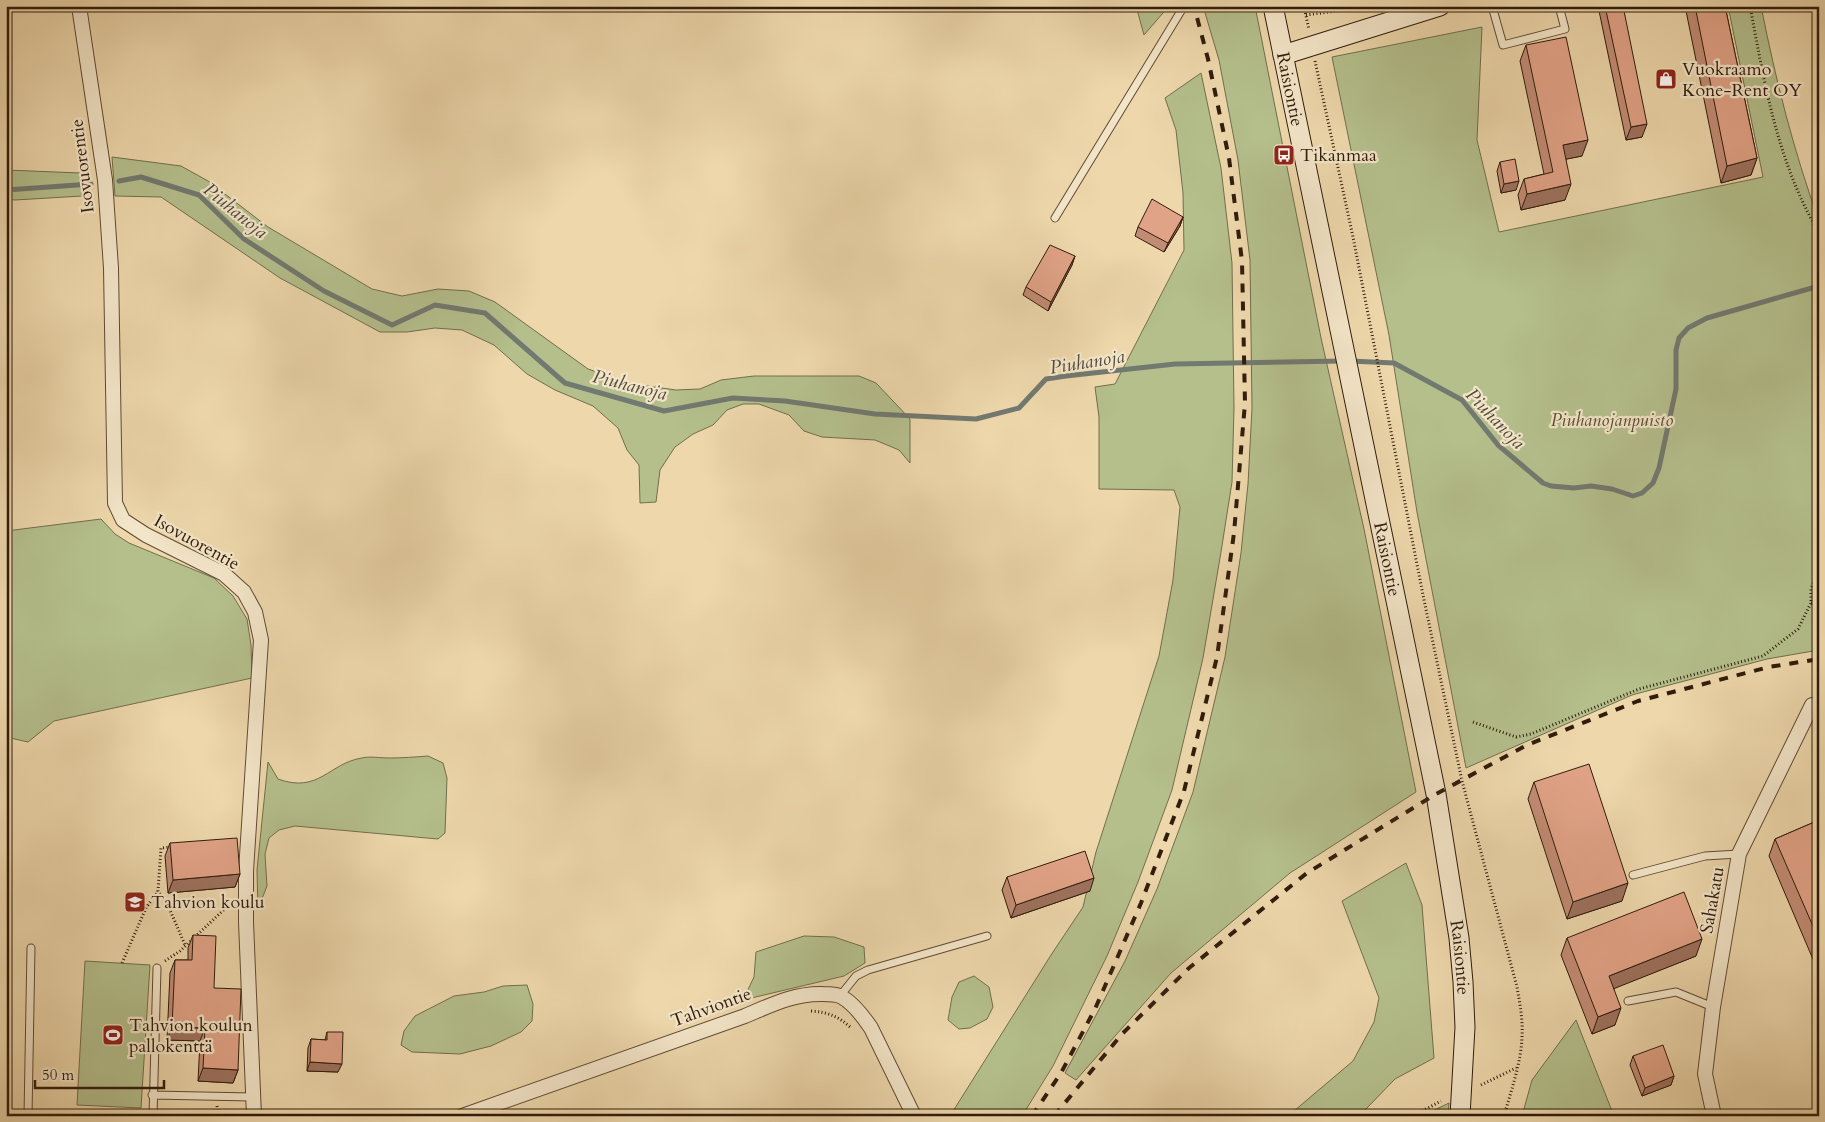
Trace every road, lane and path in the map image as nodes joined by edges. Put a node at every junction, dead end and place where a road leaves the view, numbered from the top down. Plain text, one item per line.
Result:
1 (79, 6) edge
2 (1184, 6) edge
3 (1273, 6) edge
4 (1304, 6) edge
5 (1358, 6) edge
6 (1440, 6) edge
7 (1492, 6) edge
8 (1559, 6) edge
9 (1750, 6) edge
10 (1306, 15) junction
11 (1312, 47) junction
12 (1284, 55) junction
13 (1055, 218) dead end
14 (1819, 233) edge
15 (1819, 570) edge
16 (1810, 602) junction
17 (1819, 604) edge
18 (1812, 705) dead end
19 (1473, 722) dead end
20 (180, 847) edge
21 (1739, 854) junction
22 (1633, 875) dead end
23 (246, 887) junction
24 (158, 891) junction
25 (987, 936) dead end
26 (185, 945) junction
27 (31, 948) dead end
28 (122, 964) dead end
29 (156, 968) joint
30 (840, 996) junction
31 (1628, 1001) dead end
32 (1713, 1007) junction
33 (805, 1011) dead end
34 (854, 1033) dead end
35 (1516, 1068) junction
36 (1481, 1085) dead end
37 (152, 1095) junction
38 (252, 1097) junction
39 (1441, 1101) dead end
40 (28, 1116) edge
41 (153, 1116) edge
42 (254, 1116) edge
43 (462, 1116) edge
44 (914, 1116) edge
45 (1412, 1116) edge
46 (1460, 1116) edge
47 (1504, 1116) edge
48 (1714, 1116) edge

1 - 23 street, Isovuorentie
2 - 13 lane
3 - 12 main road, Raisiontie
4 - 10 path
5 - 10 path
6 - 11 main road
7 - 8 lane
9 - 14 path
10 - 11 path
11 - 12 main road
11 - 35 path
12 - 46 main road, Raisiontie
15 - 16 path
16 - 17 path
16 - 19 path
18 - 21 street, Sahakatu
20 - 24 path
21 - 22 lane
21 - 32 street, Sahakatu
23 - 26 path
23 - 38 street, Isovuorentie
24 - 26 path
24 - 28 path
25 - 30 lane
26 - 29 path
27 - 40 lane
29 - 37 lane
30 - 43 street, Tahviontie
30 - 44 street
31 - 32 lane
32 - 48 street, Sahakatu
33 - 34 path
35 - 36 path
35 - 47 path
37 - 38 lane
37 - 41 lane
38 - 42 street, Isovuorentie
39 - 45 path

